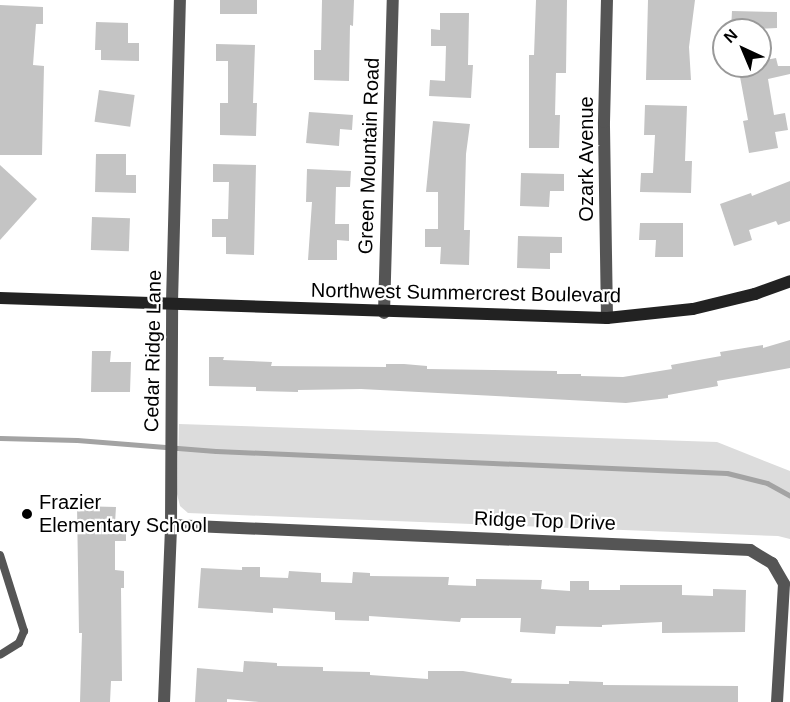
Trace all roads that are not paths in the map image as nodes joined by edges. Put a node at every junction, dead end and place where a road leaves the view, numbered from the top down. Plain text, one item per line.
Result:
1 (180, 0) edge
2 (393, 0) edge
3 (607, 0) edge
4 (790, 281) edge
5 (0, 298) edge
6 (172, 302) junction
7 (384, 313) junction
8 (607, 318) junction
9 (171, 525) junction
10 (0, 555) edge
11 (0, 655) edge
12 (164, 702) edge
13 (777, 702) edge

1 - 6 street, Cedar Ridge Lane
2 - 7 street, Green Mountain Road
3 - 8 street, Ozark Avenue
4 - 8 street, Northwest Summercrest Boulevard
5 - 6 street, Northwest Summercrest Boulevard
6 - 7 street, Northwest Summercrest Boulevard
6 - 9 street, Cedar Ridge Lane
7 - 8 street, Northwest Summercrest Boulevard
9 - 12 street, Cedar Ridge Lane
9 - 13 street, Ridge Top Drive
10 - 11 lane

